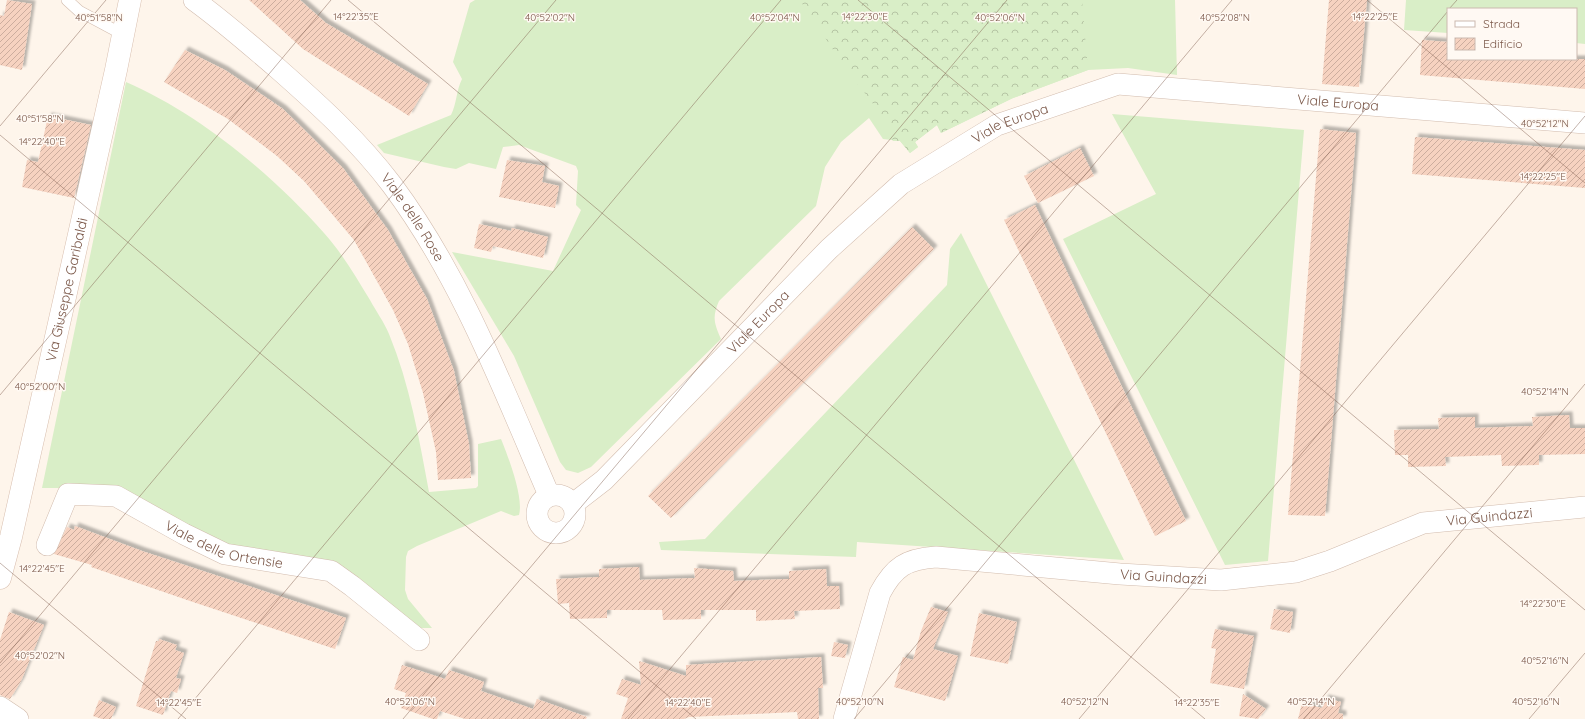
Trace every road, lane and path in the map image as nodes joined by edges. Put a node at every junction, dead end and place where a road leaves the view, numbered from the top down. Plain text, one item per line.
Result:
1 (67, 0) edge
2 (130, 0) edge
3 (194, 0) edge
4 (81, 5) edge
5 (122, 34) junction
6 (1585, 123) edge
7 (550, 495) junction
8 (573, 504) junction
9 (1585, 507) edge
10 (47, 545) dead end
11 (0, 578) edge
12 (418, 640) dead end
13 (0, 707) edge
14 (18, 719) edge
15 (844, 719) edge

1 - 4 lane
2 - 5 main road, Via Giuseppe Garibaldi
3 - 7 street, Viale delle Rose
4 - 5 lane
5 - 11 main road, Via Giuseppe Garibaldi
6 - 8 street, Viale Europa
7 - 8 street
7 - 8 street
9 - 15 street, Via Guindazzi
10 - 12 street, Viale delle Ortensie
13 - 14 street

